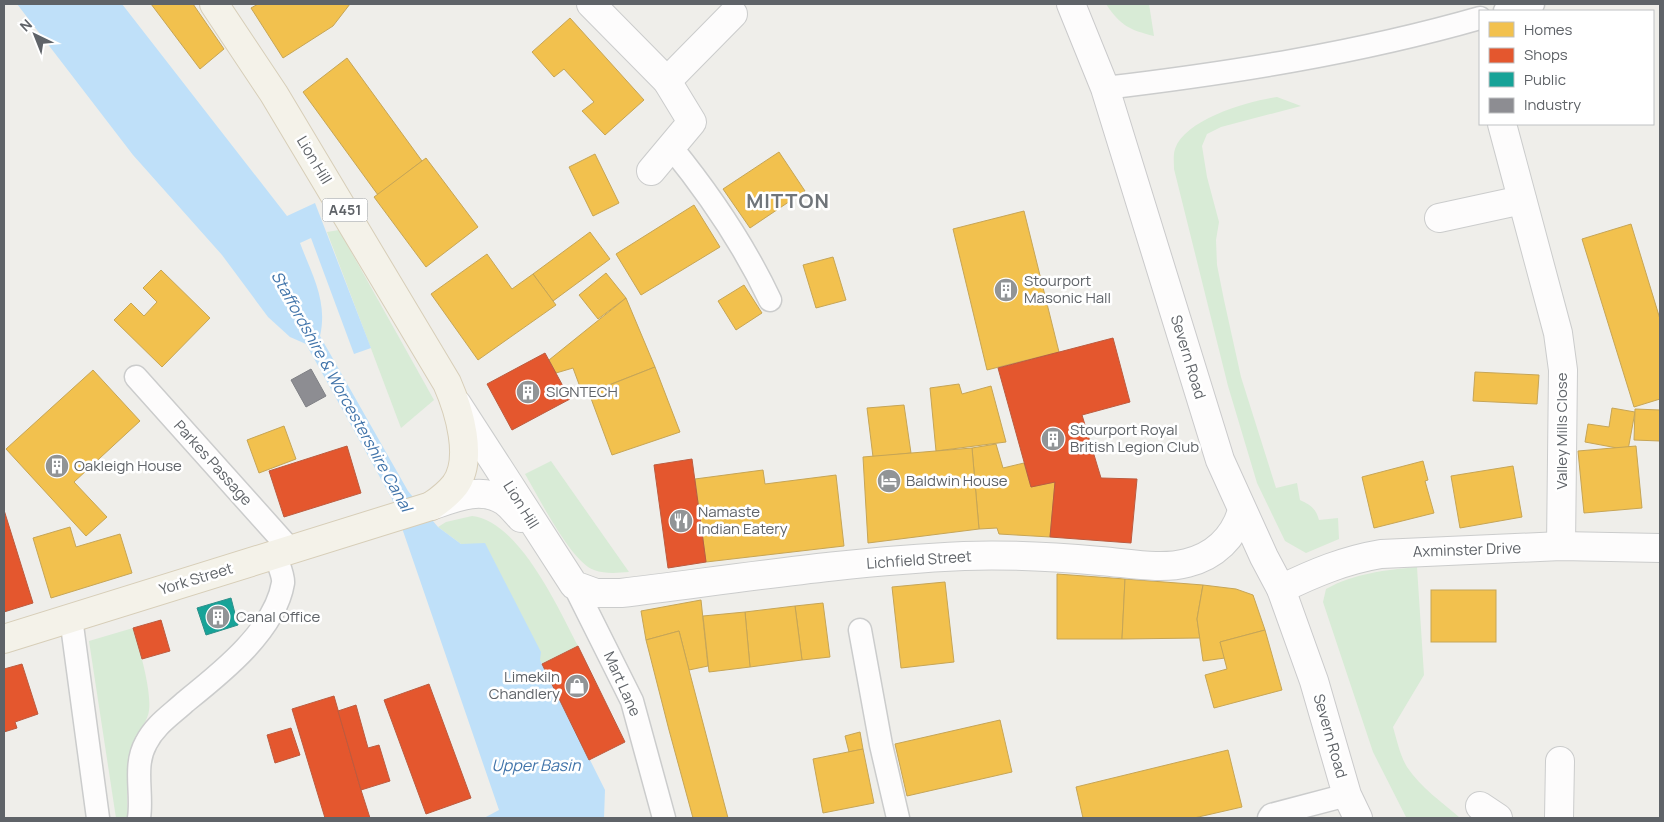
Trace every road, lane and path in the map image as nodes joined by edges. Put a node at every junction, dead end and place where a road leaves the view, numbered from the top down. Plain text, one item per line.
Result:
1 (591, 4) edge
2 (1071, 4) edge
3 (1533, 4) edge
4 (223, 6) edge
5 (1510, 10) edge
6 (733, 14) dead end
7 (1479, 18) edge
8 (667, 81) junction
9 (1105, 88) junction
10 (1502, 125) edge
11 (671, 148) junction
12 (651, 171) dead end
13 (1522, 200) junction
14 (1439, 218) dead end
15 (770, 300) dead end
16 (136, 377) dead end
17 (454, 398) junction
18 (431, 506) junction
19 (1242, 511) junction
20 (544, 543) junction
21 (1561, 546) junction
22 (1660, 548) edge
23 (282, 552) junction
24 (574, 585) junction
25 (1281, 589) junction
26 (71, 618) junction
27 (860, 630) dead end
28 (4, 639) edge
29 (1560, 761) dead end
30 (1352, 807) edge
31 (98, 818) edge
32 (139, 818) edge
33 (664, 818) edge
34 (898, 818) edge
35 (1269, 818) edge
36 (1559, 818) edge

1 - 8 street
2 - 9 street, Severn Road
3 - 5 lane
4 - 17 main road, Lion Hill / A451
6 - 8 street
7 - 9 lane
8 - 11 street
9 - 19 street, Severn Road
10 - 13 street, Valley Mills Close
11 - 12 street
11 - 15 lane
13 - 14 street
13 - 21 street, Valley Mills Close
16 - 23 lane, Parkes Passage
17 - 18 main road, Lion Hill / A451
17 - 20 street, Lion Hill
18 - 20 street
18 - 23 main road, York Street
19 - 24 street, Lichfield Street
19 - 25 street, Severn Road
20 - 24 street, Lion Hill
21 - 22 street, Axminster Drive
21 - 25 street, Axminster Drive
23 - 26 main road, York Street
23 - 32 lane
24 - 33 lane, Mart Lane
25 - 30 street, Severn Road
26 - 28 main road, York Street
26 - 31 lane
27 - 34 lane
29 - 36 street
30 - 35 lane

